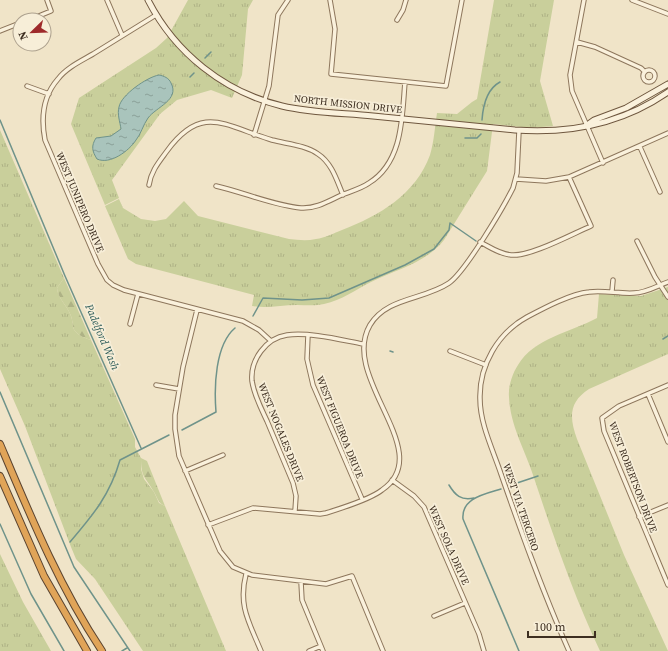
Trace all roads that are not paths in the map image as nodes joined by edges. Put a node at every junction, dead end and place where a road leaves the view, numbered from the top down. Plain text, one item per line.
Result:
1 (47, 0) edge
2 (107, 0) edge
3 (148, 0) edge
4 (288, 0) edge
5 (330, 0) edge
6 (406, 0) edge
7 (462, 0) edge
8 (584, 0) edge
9 (632, 0) edge
10 (49, 12) edge
11 (668, 14) edge
12 (156, 15) junction
13 (397, 20) dead end
14 (12, 26) edge
15 (0, 31) edge
16 (122, 35) junction
17 (577, 42) junction
18 (645, 72) dead end
19 (405, 82) junction
20 (668, 84) edge
21 (27, 86) dead end
22 (668, 92) edge
23 (49, 94) junction
24 (265, 101) junction
25 (402, 119) junction
26 (587, 125) junction
27 (519, 130) junction
28 (668, 133) edge
29 (254, 135) junction
30 (640, 147) junction
31 (603, 163) junction
32 (569, 176) junction
33 (516, 179) junction
34 (149, 185) dead end
35 (216, 186) dead end
36 (660, 192) dead end
37 (343, 195) junction
38 (480, 242) junction
39 (637, 242) dead end
40 (613, 280) dead end
41 (668, 282) edge
42 (660, 285) junction
43 (612, 291) junction
44 (138, 294) junction
45 (668, 297) edge
46 (197, 310) junction
47 (130, 324) dead end
48 (308, 335) junction
49 (271, 341) junction
50 (363, 344) junction
51 (450, 351) dead end
52 (486, 364) junction
53 (156, 385) dead end
54 (668, 385) edge
55 (179, 389) junction
56 (648, 394) junction
57 (668, 442) edge
58 (0, 444) edge
59 (223, 455) dead end
60 (185, 471) junction
61 (0, 476) edge
62 (392, 480) junction
63 (362, 499) junction
64 (668, 505) edge
65 (295, 511) junction
66 (639, 517) junction
67 (208, 525) junction
68 (246, 574) junction
69 (301, 582) junction
70 (668, 585) edge
71 (465, 603) junction
72 (434, 616) dead end
73 (321, 646) junction
74 (87, 651) edge
75 (102, 651) edge
76 (261, 651) edge
77 (308, 651) edge
78 (323, 651) edge
79 (383, 651) edge
80 (484, 651) edge
81 (569, 651) edge

1 - 10 street
2 - 16 street
3 - 12 street, NORTH MISSION DRIVE
4 - 24 street
5 - 19 street
6 - 13 street
7 - 19 street
8 - 17 street
9 - 11 street
12 - 16 street, WEST JUNIPERO DRIVE
12 - 24 street, NORTH MISSION DRIVE
14 - 15 street
16 - 23 street, WEST JUNIPERO DRIVE
17 - 18 street
17 - 26 street
19 - 25 street
20 - 26 street, NORTH MISSION DRIVE
21 - 23 street
22 - 26 street, NORTH MISSION DRIVE
23 - 44 street, WEST JUNIPERO DRIVE
24 - 25 street, NORTH MISSION DRIVE
24 - 29 street
25 - 27 street, NORTH MISSION DRIVE
25 - 37 street
26 - 27 street, NORTH MISSION DRIVE
26 - 31 street
27 - 33 street
28 - 30 street
29 - 34 street
29 - 37 street
30 - 31 street
30 - 36 street
31 - 32 street
32 - 33 street
32 - 38 street
33 - 38 street
35 - 37 street
38 - 50 street
39 - 42 street
40 - 43 street
41 - 42 street, WEST VIA TERCERO
42 - 43 street, WEST VIA TERCERO
42 - 45 street
43 - 52 street, WEST VIA TERCERO
44 - 46 street, WEST JUNIPERO DRIVE
44 - 47 street
46 - 49 street, WEST JUNIPERO DRIVE
46 - 55 street
48 - 49 street
48 - 50 street
48 - 63 street, WEST FIGUEROA DRIVE
49 - 65 street, WEST NOGALES DRIVE
50 - 62 street
51 - 52 street
52 - 81 street, WEST VIA TERCERO
53 - 55 street
54 - 56 street
55 - 60 street
56 - 57 street
56 - 66 street, WEST ROBERTSON DRIVE
58 - 75 highway
59 - 60 street
60 - 67 street
61 - 74 highway
62 - 63 street
62 - 71 street, WEST SOLA DRIVE
63 - 65 street
64 - 66 street
65 - 67 street
66 - 70 street, WEST ROBERTSON DRIVE
67 - 68 street
68 - 69 street
68 - 76 street
69 - 73 street
69 - 79 street
71 - 72 street
71 - 80 street, WEST SOLA DRIVE
73 - 77 street
73 - 78 street

